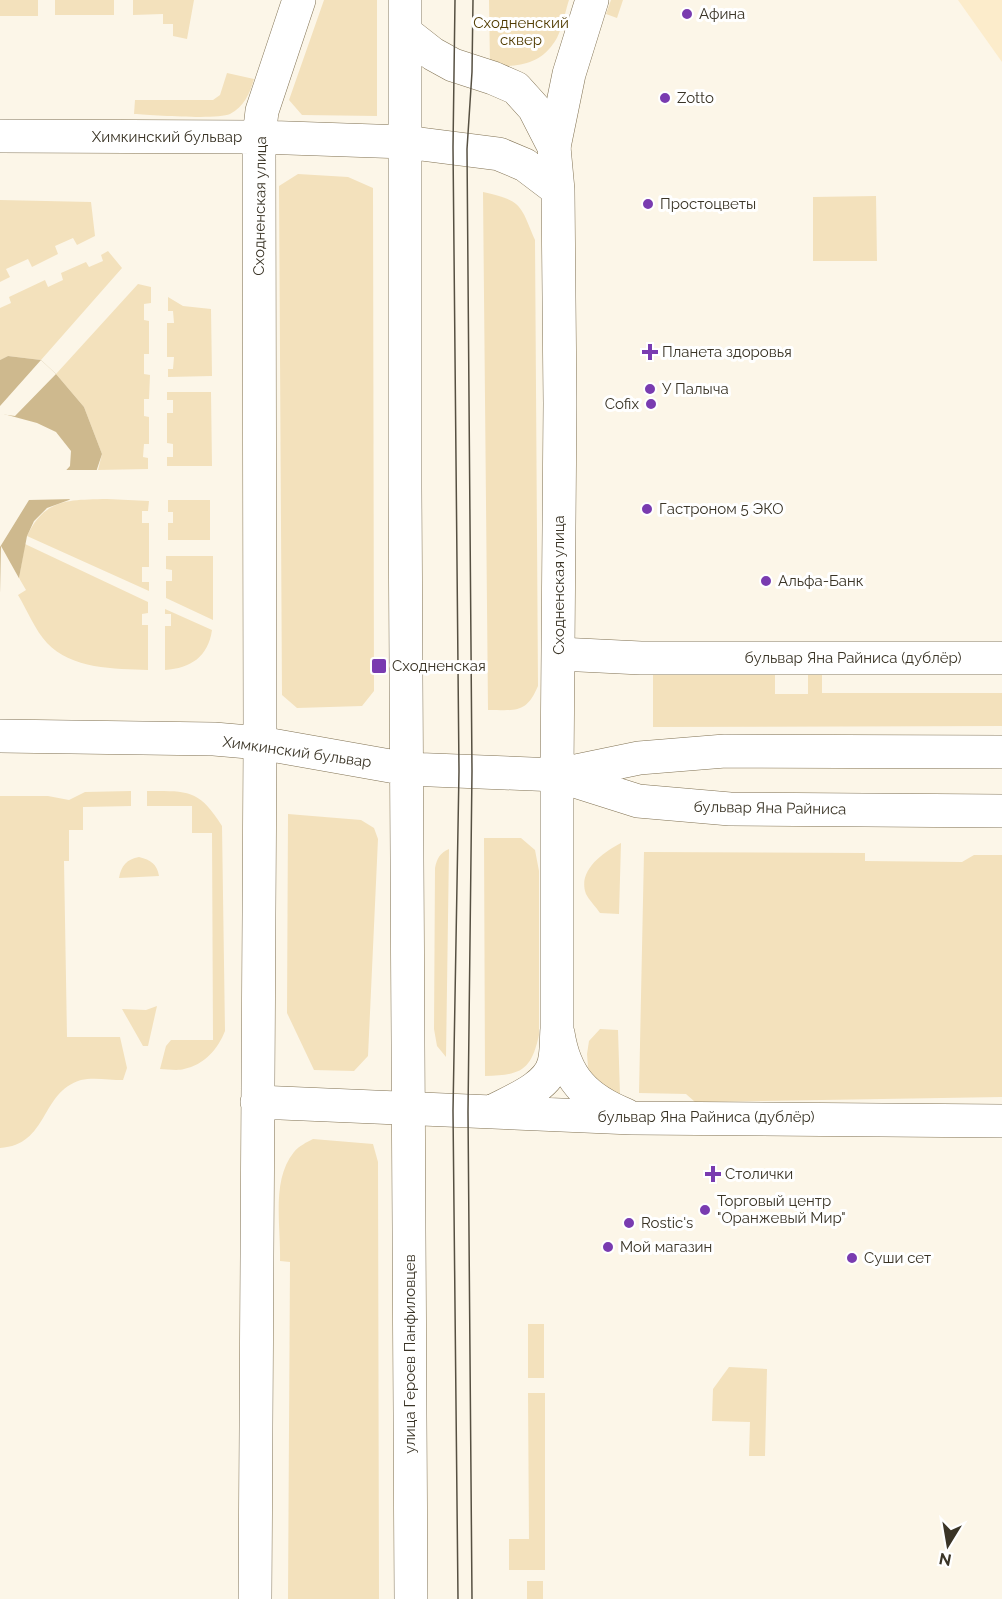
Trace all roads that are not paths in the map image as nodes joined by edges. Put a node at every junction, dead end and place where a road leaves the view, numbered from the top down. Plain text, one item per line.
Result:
1 (299, 0) edge
2 (592, 0) edge
3 (405, 16) edge
4 (0, 136) edge
5 (259, 137) junction
6 (405, 142) junction
7 (554, 147) junction
8 (558, 190) junction
9 (560, 654) junction
10 (1002, 658) edge
11 (0, 736) edge
12 (260, 743) junction
13 (1002, 752) edge
14 (407, 768) junction
15 (557, 776) junction
16 (1002, 811) edge
17 (557, 1029) junction
18 (257, 1102) junction
19 (409, 1110) junction
20 (491, 1112) junction
21 (632, 1118) junction
22 (1002, 1121) edge
23 (255, 1599) edge
24 (411, 1599) edge

1 - 5 main road, Сходненская улица
2 - 7 main road
3 - 6 main road
3 - 7 main road
4 - 5 main road, Химкинский бульвар
5 - 6 main road, Химкинский бульвар
5 - 12 main road, Сходненская улица
6 - 8 main road
6 - 14 main road
7 - 8 main road, Сходненская улица
8 - 9 main road, Сходненская улица
9 - 10 main road, бульвар Яна Райниса (дублёр)
9 - 15 main road, Сходненская улица
11 - 12 main road, Химкинский бульвар
12 - 14 main road, Химкинский бульвар
12 - 18 main road, Сходненская улица
13 - 15 main road
14 - 15 main road, Химкинский бульвар
14 - 19 main road
15 - 16 main road, бульвар Яна Райниса
15 - 17 main road, Сходненская улица
17 - 20 main road, Сходненская улица
17 - 21 main road
18 - 19 main road, бульвар Яна Райниса (дублёр)
18 - 23 main road, Сходненская улица
19 - 20 main road, бульвар Яна Райниса (дублёр)
19 - 24 main road, улица Героев Панфиловцев
20 - 21 main road, бульвар Яна Райниса (дублёр)
21 - 22 main road, бульвар Яна Райниса (дублёр)

